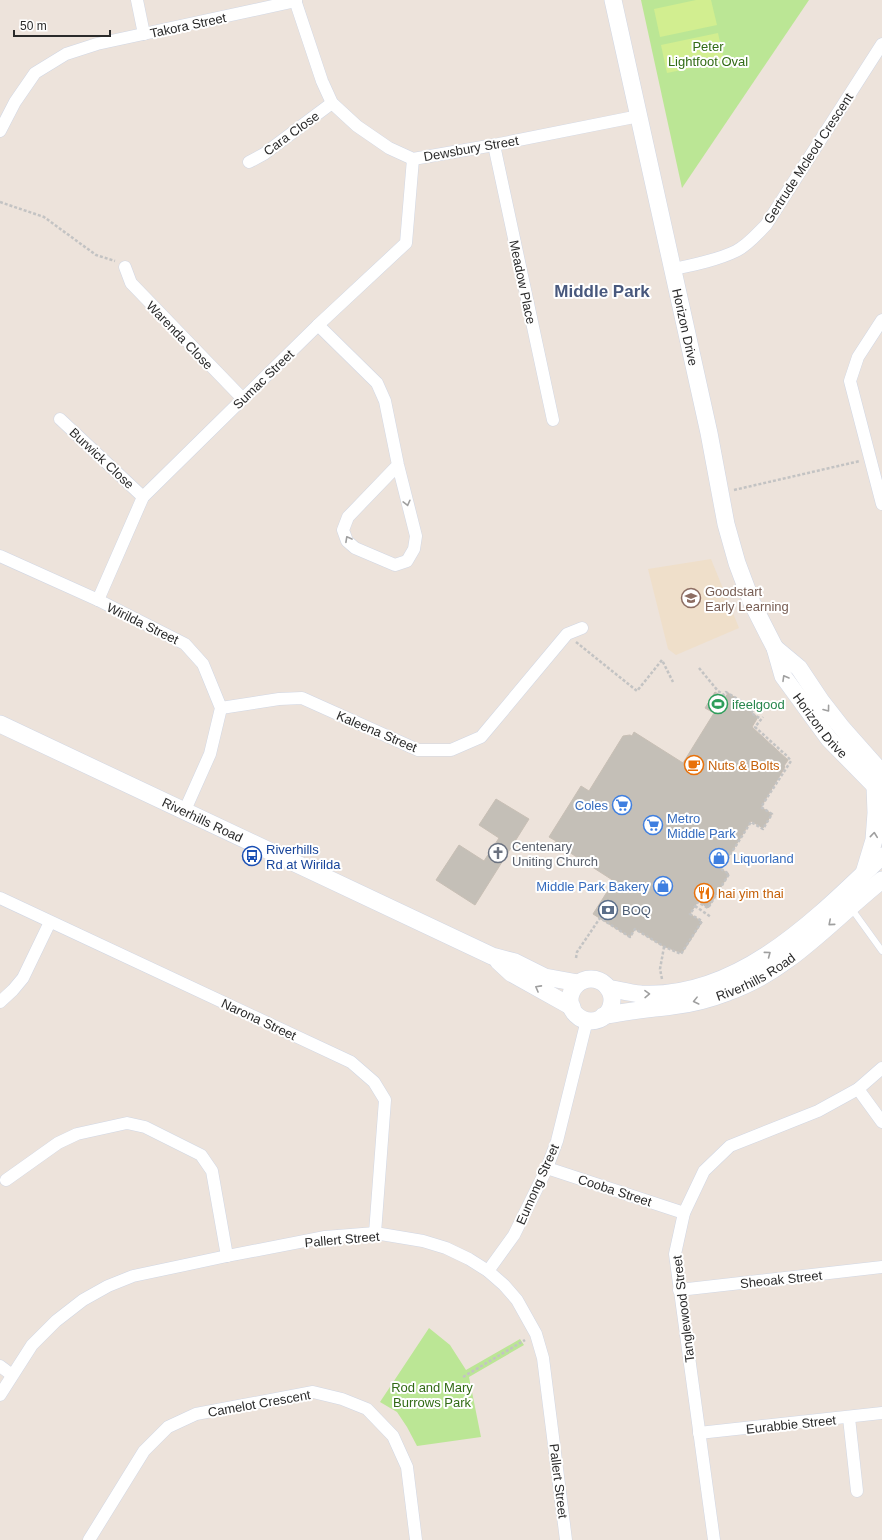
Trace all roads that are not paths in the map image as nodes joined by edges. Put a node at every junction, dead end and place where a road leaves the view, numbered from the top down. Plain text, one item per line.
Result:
1 (137, 0) edge
2 (614, 0) edge
3 (296, 1) edge
4 (144, 34) junction
5 (882, 44) edge
6 (332, 103) junction
7 (640, 116) junction
8 (0, 131) edge
9 (494, 145) junction
10 (413, 159) junction
11 (249, 162) dead end
12 (125, 267) road end
13 (674, 269) junction
14 (882, 320) edge
15 (318, 325) junction
16 (243, 399) junction
17 (60, 419) dead end
18 (553, 420) dead end
19 (875, 463) edge
20 (398, 465) junction
21 (143, 497) junction
22 (882, 504) edge
23 (0, 556) edge
24 (98, 600) junction
25 (582, 628) dead end
26 (221, 708) junction
27 (0, 724) edge
28 (880, 784) edge
29 (185, 810) junction
30 (882, 856) edge
31 (864, 873) junction
32 (882, 880) edge
33 (0, 898) edge
34 (850, 906) junction
35 (50, 922) junction
36 (882, 951) edge
37 (492, 956) junction
38 (578, 983) junction
39 (608, 988) junction
40 (0, 1002) edge
41 (572, 1007) junction
42 (595, 1018) junction
43 (882, 1068) edge
44 (858, 1089) junction
45 (882, 1122) edge
46 (547, 1168) junction
47 (6, 1180) dead end
48 (684, 1213) junction
49 (375, 1233) junction
50 (226, 1256) junction
51 (882, 1267) edge
52 (488, 1271) junction
53 (679, 1290) junction
54 (0, 1366) edge
55 (12, 1375) junction
56 (0, 1395) edge
57 (882, 1413) edge
58 (848, 1418) junction
59 (699, 1433) junction
60 (857, 1491) dead end
61 (89, 1540) edge
62 (416, 1540) edge
63 (566, 1540) edge
64 (714, 1540) edge

1 - 4 street
2 - 7 street, Horizon Drive
3 - 4 street, Takora Street
3 - 6 street, Dewsbury Street
4 - 8 street, Takora Street
5 - 13 street, Gertrude Mcleod Crescent
6 - 10 street, Dewsbury Street
6 - 11 street, Cara Close
7 - 9 street, Dewsbury Street
7 - 13 street, Horizon Drive
9 - 10 street, Dewsbury Street
9 - 18 street, Meadow Place
10 - 15 street, Sumac Street
12 - 16 street, Warenda Close
13 - 28 street, Horizon Drive
14 - 19 street
15 - 16 street, Sumac Street
15 - 20 street
16 - 21 street, Sumac Street
17 - 21 street, Burwick Close
19 - 22 street
20 -> 20 street
21 - 24 street, Sumac Street
23 - 24 street, Wirilda Street
24 - 26 street, Wirilda Street
25 - 26 street, Kaleena Street
26 - 29 street
27 - 29 street, Riverhills Road
31 -> 28 street
29 - 37 street, Riverhills Road
30 - 31 street, Riverhills Road
39 -> 31 street, Riverhills Road
32 - 34 street, Riverhills Road
33 - 35 street, Narona Street
34 - 36 lane
34 -> 42 street, Riverhills Road
35 - 40 street
35 - 49 street, Narona Street
37 - 38 street, Riverhills Road
41 -> 37 street, Riverhills Road
38 - 39 street
38 - 41 street
39 - 42 street
41 - 42 street
42 - 46 street, Eumong Street
43 - 44 street, Tanglewood Street
44 - 45 street
44 - 48 street, Tanglewood Street
46 - 48 street, Cooba Street
46 - 52 street, Eumong Street
47 - 50 street
48 - 53 street, Tanglewood Street
49 - 50 street, Pallert Street
49 - 52 street, Pallert Street
50 - 55 street, Pallert Street
51 - 53 street, Sheoak Street
52 - 63 street, Pallert Street
53 - 59 street, Tanglewood Street
54 - 55 street
55 - 56 street, Pallert Street
57 - 58 street, Eurabbie Street
58 - 59 street, Eurabbie Street
58 - 60 street
59 - 64 street, Tanglewood Street
61 - 62 street, Camelot Crescent

